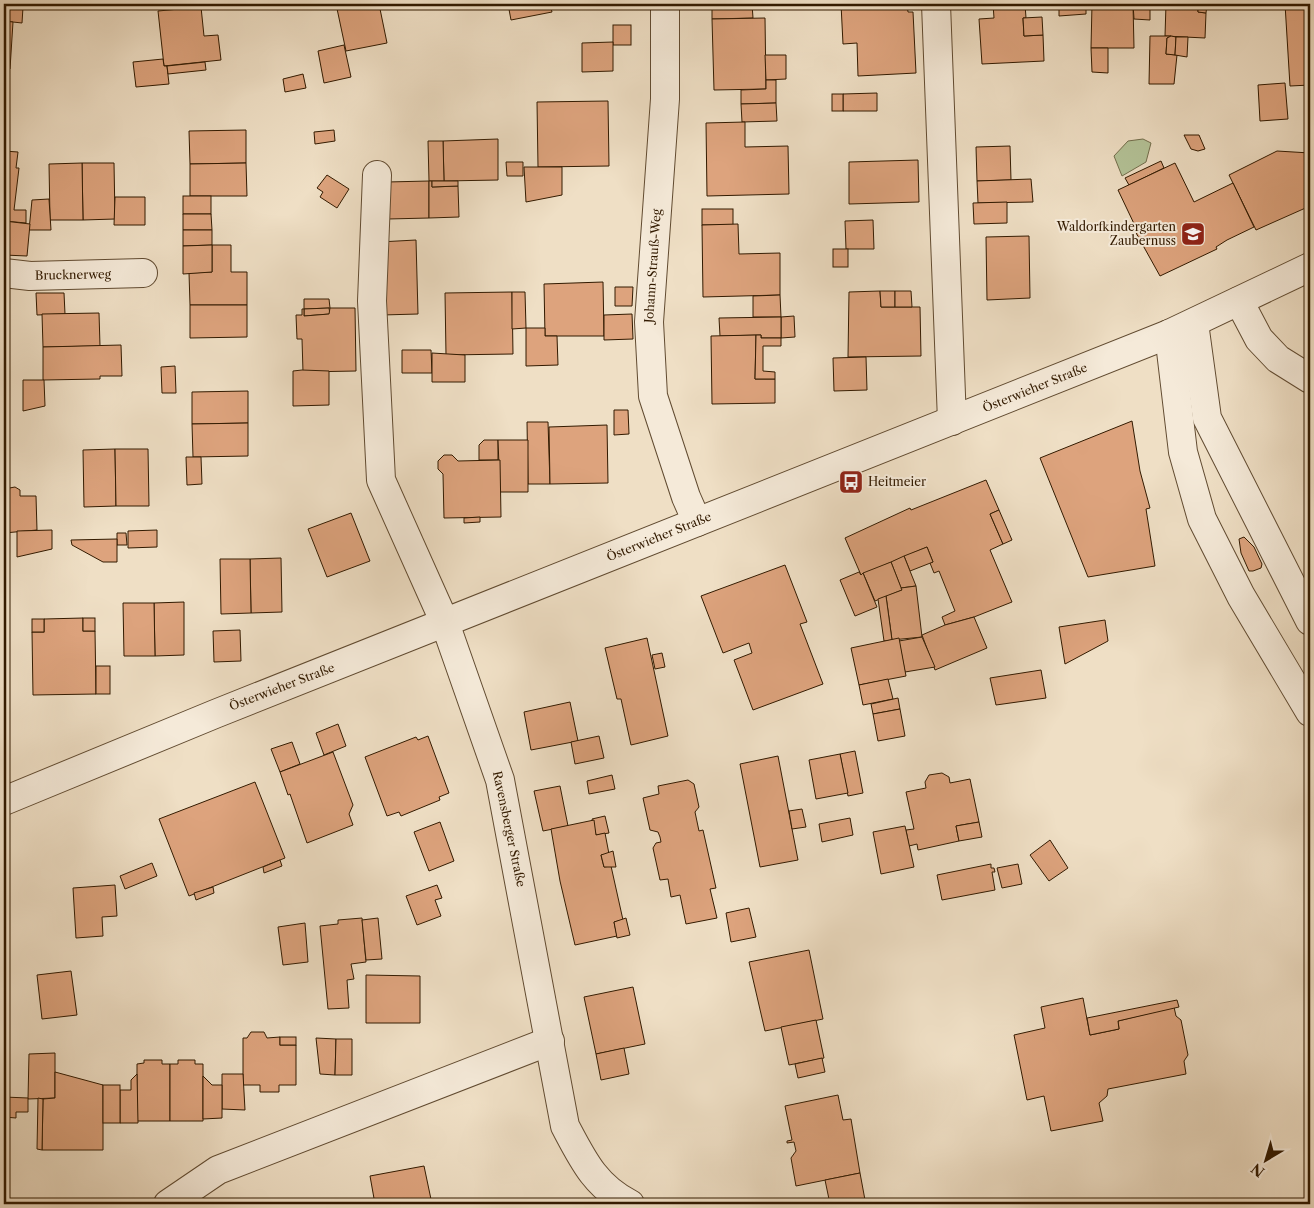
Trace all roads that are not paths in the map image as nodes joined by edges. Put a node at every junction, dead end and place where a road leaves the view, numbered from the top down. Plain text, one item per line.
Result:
1 (665, 4) edge
2 (936, 4) edge
3 (377, 175) dead end
4 (1310, 267) edge
5 (4, 273) edge
6 (143, 273) dead end
7 (1239, 301) junction
8 (1194, 323) junction
9 (1169, 334) junction
10 (1310, 379) edge
11 (952, 421) junction
12 (697, 522) junction
13 (1310, 620) edge
14 (445, 623) junction
15 (1310, 712) edge
16 (4, 801) edge
17 (550, 1041) junction
18 (168, 1204) edge
19 (630, 1204) edge

1 - 12 street, Johann-Strauß-Weg
2 - 11 street
3 - 14 street, Ravensberger Straße
4 - 7 street, Österwieher Straße
5 - 6 street, Brucknerweg
7 - 8 street, Österwieher Straße
7 - 10 street
8 - 9 street, Österwieher Straße
8 - 13 street
9 - 11 street, Österwieher Straße
9 - 15 street
11 - 12 street, Österwieher Straße
12 - 14 street, Österwieher Straße
14 - 16 street, Österwieher Straße
14 - 17 street, Ravensberger Straße
17 - 18 street
17 - 19 street, Ravensberger Straße

